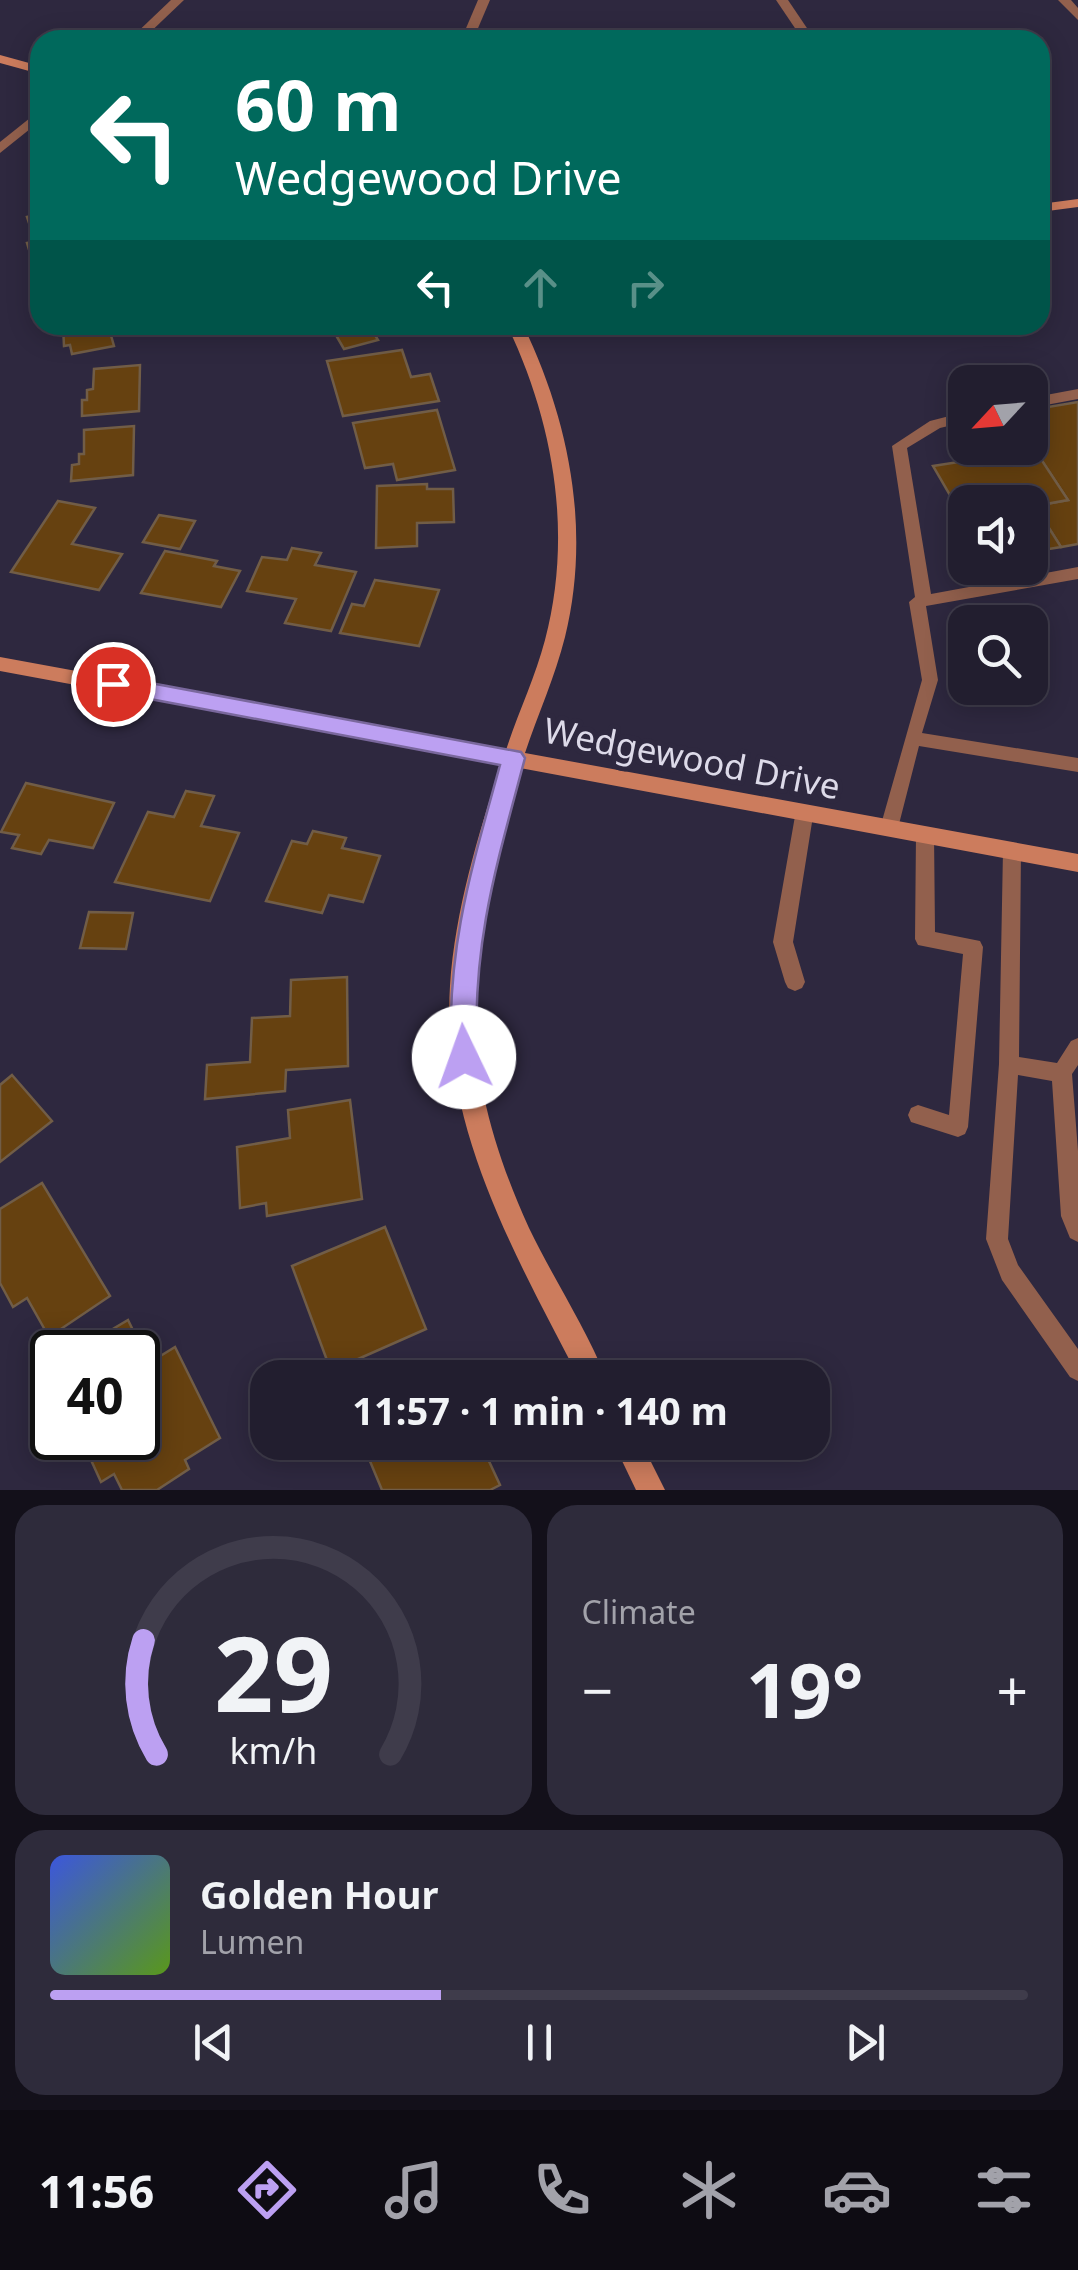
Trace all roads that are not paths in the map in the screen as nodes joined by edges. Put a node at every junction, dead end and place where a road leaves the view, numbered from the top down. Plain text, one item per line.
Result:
1 (178, 0) edge
2 (484, 0) edge
3 (782, 0) edge
4 (1064, 0) edge
5 (1078, 16) edge
6 (145, 30) edge
7 (471, 30) edge
8 (802, 30) edge
9 (0, 59) edge
10 (30, 67) edge
11 (30, 123) edge
12 (0, 149) edge
13 (1078, 203) edge
14 (1050, 207) edge
15 (519, 335) edge
16 (1078, 394) edge
17 (1048, 400) edge
18 (948, 421) edge
19 (1078, 573) edge
20 (924, 601) junction
21 (0, 664) edge
22 (912, 738) junction
23 (513, 758) junction
24 (1078, 765) edge
25 (804, 816) junction
26 (889, 828) junction
27 (925, 834) junction
28 (1012, 850) junction
29 (1078, 863) edge
30 (796, 982) dead end
31 (1078, 1047) edge
32 (1009, 1064) junction
33 (1062, 1073) junction
34 (918, 1115) dead end
35 (1078, 1230) edge
36 (583, 1360) edge
37 (1078, 1369) edge
38 (635, 1460) edge
39 (651, 1490) edge

1 - 6 street
2 - 7 street
3 - 8 street
4 - 5 street
9 - 10 street
11 - 12 street
13 - 14 street
15 - 23 street
16 - 17 lane
18 - 20 lane
19 - 20 lane
20 - 22 lane
21 - 23 street, Wedgewood Drive
22 - 24 lane
22 - 26 lane
23 - 25 street, Wedgewood Drive
23 - 36 street
25 - 26 street, Wedgewood Drive
25 - 30 lane
26 - 27 street, Wedgewood Drive
27 - 28 street, Wedgewood Drive
27 - 34 lane
28 - 29 street, Wedgewood Drive
28 - 32 lane
31 - 33 lane
32 - 33 lane
32 - 37 lane
33 - 35 lane
38 - 39 street

